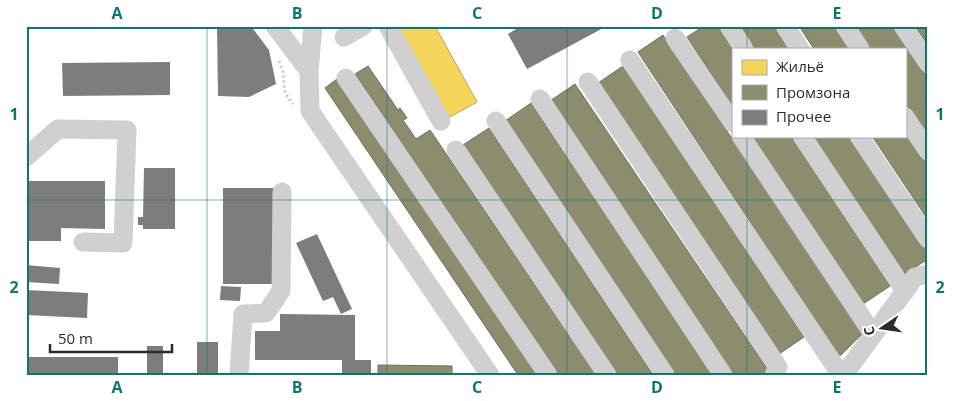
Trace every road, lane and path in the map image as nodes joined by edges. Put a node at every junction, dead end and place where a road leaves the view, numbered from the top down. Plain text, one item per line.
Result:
1 (275, 26) edge
2 (313, 26) edge
3 (363, 26) edge
4 (388, 26) edge
5 (729, 26) edge
6 (786, 26) edge
7 (845, 26) edge
8 (904, 26) edge
9 (344, 37) dead end
10 (675, 38) dead end
11 (743, 48) edge
12 (799, 48) edge
13 (859, 48) edge
14 (277, 56) dead end
15 (630, 60) dead end
16 (928, 63) edge
17 (309, 71) junction
18 (346, 78) dead end
19 (588, 82) dead end
20 (540, 100) dead end
21 (310, 108) junction
22 (906, 118) edge
23 (496, 121) dead end
24 (441, 122) dead end
25 (732, 122) edge
26 (742, 138) edge
27 (803, 138) edge
28 (860, 138) edge
29 (456, 150) dead end
30 (928, 151) edge
31 (26, 157) edge
32 (282, 192) dead end
33 (928, 239) edge
34 (83, 242) dead end
35 (928, 274) edge
36 (904, 291) junction
37 (874, 334) junction
38 (240, 375) edge
39 (490, 375) edge
40 (548, 375) edge
41 (607, 375) edge
42 (665, 375) edge
43 (724, 375) edge
44 (774, 375) edge
45 (843, 375) edge

1 - 17 street
2 - 17 street
3 - 9 street
4 - 24 street
5 - 11 street
6 - 12 street
7 - 13 street
8 - 16 street
10 - 25 street
14 - 21 path
15 - 45 street
17 - 21 street
18 - 40 street
19 - 44 street
20 - 43 street
21 - 39 street
22 - 30 street
23 - 42 street
26 - 37 street
27 - 36 street
28 - 33 street
29 - 41 street
31 - 34 street
32 - 38 street
35 - 36 street
36 - 37 street
37 - 45 street

